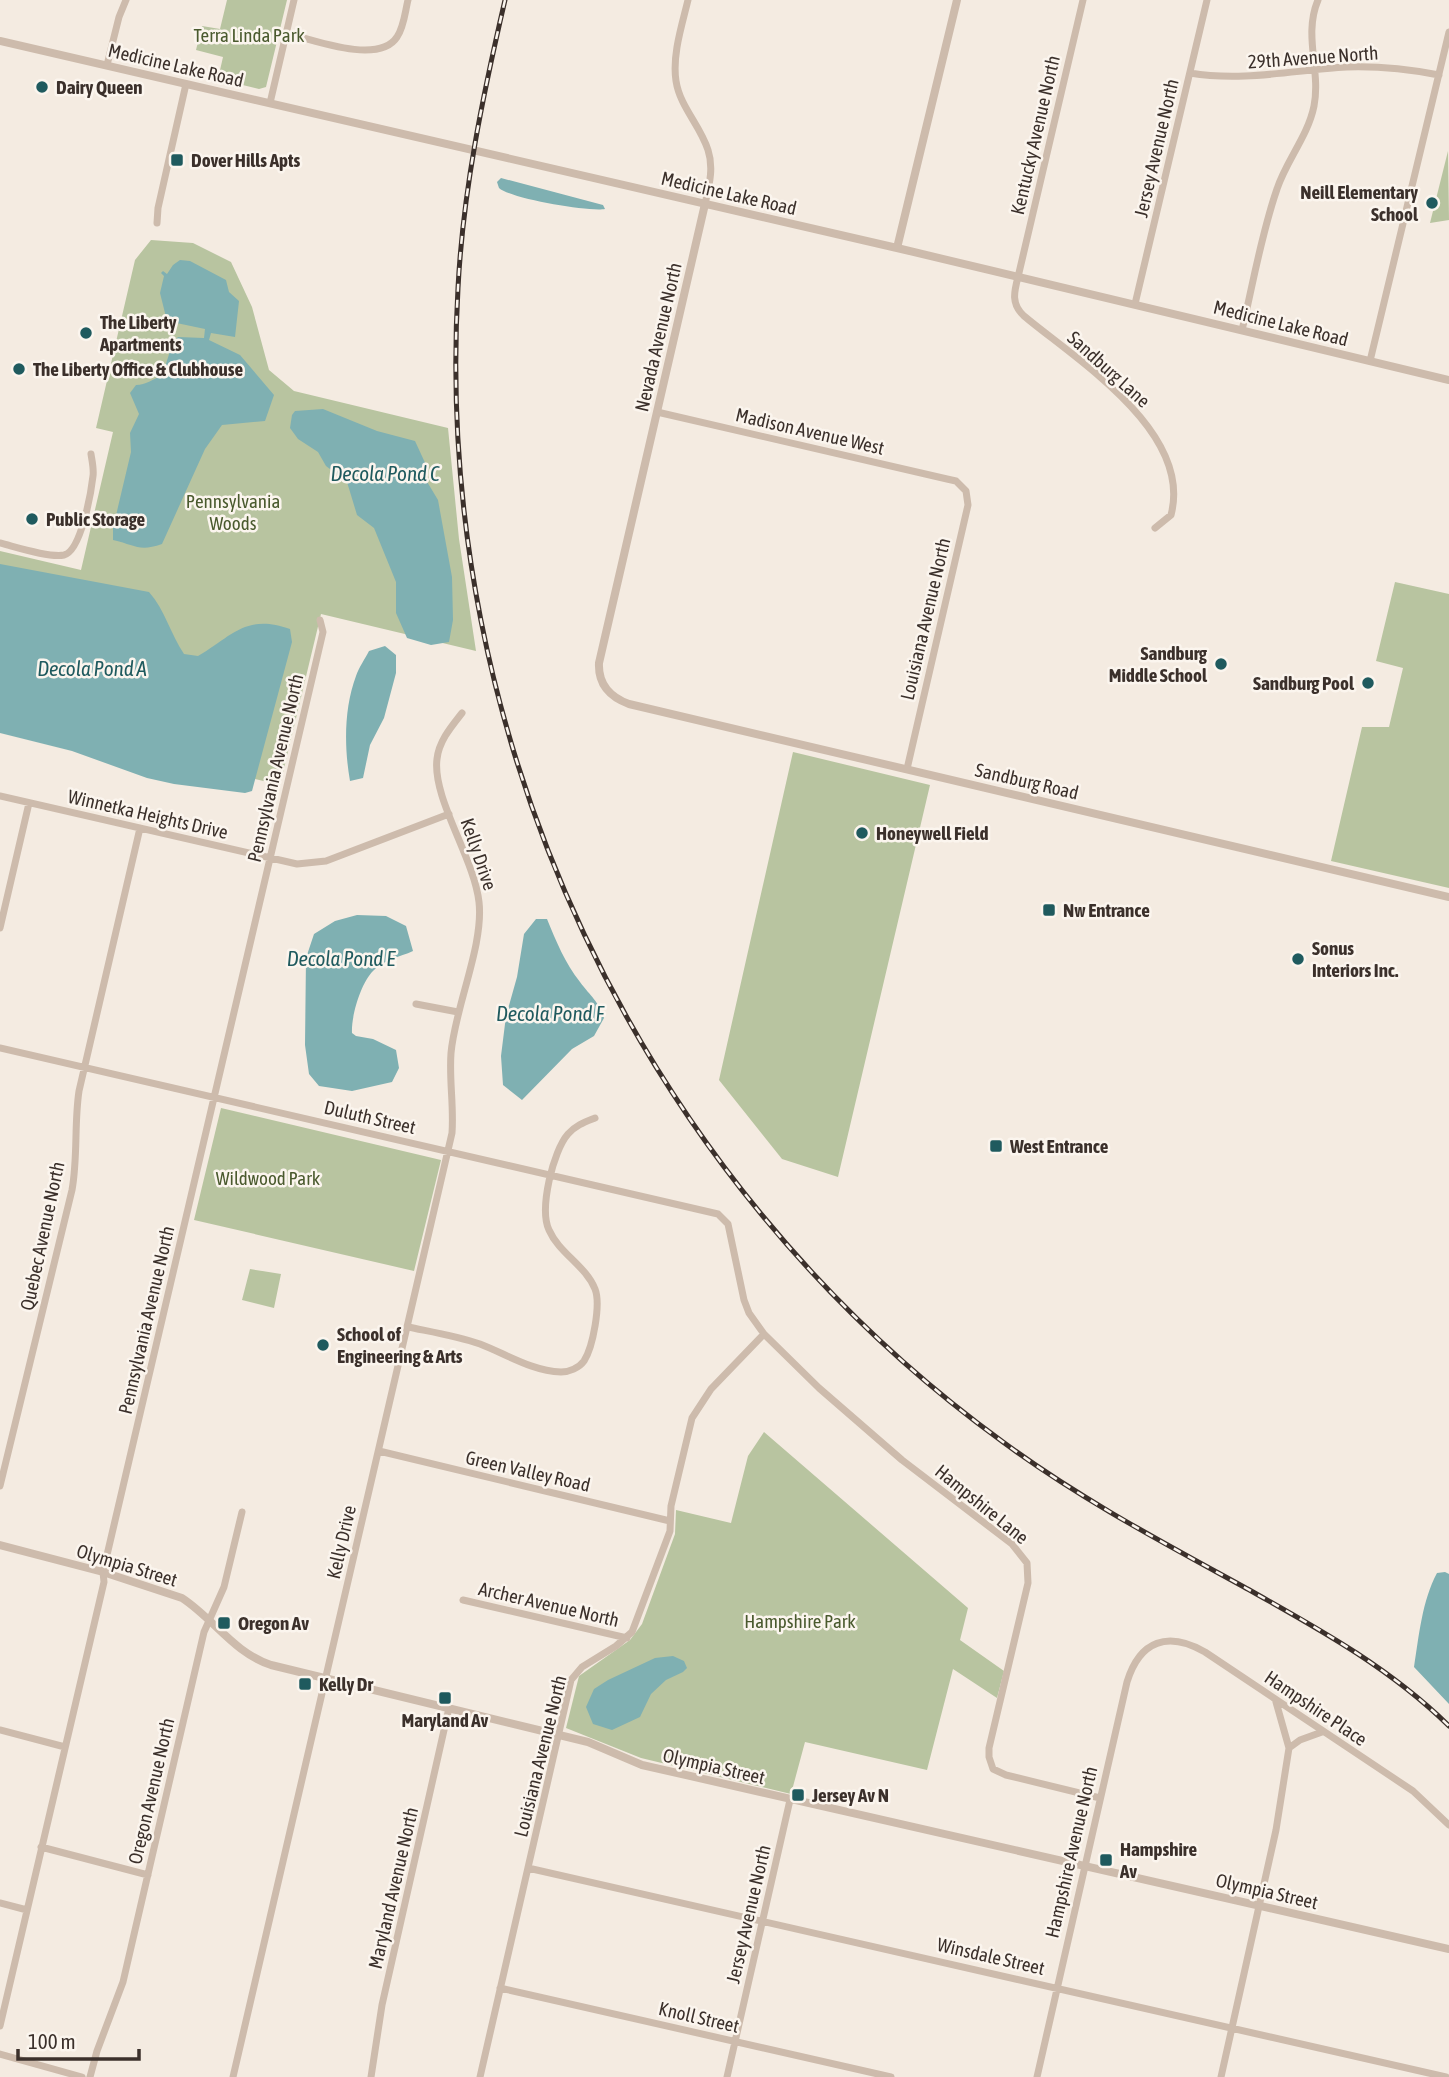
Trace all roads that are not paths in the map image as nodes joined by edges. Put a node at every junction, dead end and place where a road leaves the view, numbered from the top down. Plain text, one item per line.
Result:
1 (126, 0) edge
2 (294, 0) edge
3 (408, 0) edge
4 (688, 0) edge
5 (957, 0) edge
6 (1083, 0) edge
7 (1207, 0) edge
8 (1318, 0) edge
9 (1449, 32) edge
10 (286, 33) junction
11 (0, 41) edge
12 (107, 65) junction
13 (1314, 70) junction
14 (1190, 73) junction
15 (1438, 75) junction
16 (187, 84) junction
17 (270, 103) junction
18 (705, 204) junction
19 (157, 223) dead end
20 (897, 248) junction
21 (1017, 277) junction
22 (1135, 304) junction
23 (1242, 330) junction
24 (1370, 361) junction
25 (1449, 380) edge
26 (657, 412) junction
27 (91, 454) dead end
28 (956, 481) joint
29 (1155, 528) dead end
30 (0, 543) edge
31 (320, 620) dead end
32 (604, 686) joint
33 (462, 713) dead end
34 (906, 769) junction
35 (0, 796) edge
36 (29, 803) junction
37 (449, 814) junction
38 (141, 828) junction
39 (271, 858) junction
40 (1449, 897) edge
41 (0, 928) edge
42 (416, 1004) dead end
43 (458, 1012) junction
44 (0, 1048) edge
45 (85, 1068) junction
46 (215, 1098) junction
47 (595, 1118) dead end
48 (449, 1152) junction
49 (552, 1176) junction
50 (728, 1224) joint
51 (408, 1326) junction
52 (764, 1334) junction
53 (379, 1451) junction
54 (0, 1486) edge
55 (242, 1512) dead end
56 (670, 1521) junction
57 (0, 1545) edge
58 (103, 1572) junction
59 (463, 1600) dead end
60 (209, 1621) junction
61 (627, 1639) junction
62 (1155, 1643) joint
63 (326, 1678) junction
64 (1276, 1700) junction
65 (449, 1707) junction
66 (0, 1730) edge
67 (1322, 1732) junction
68 (558, 1736) junction
69 (65, 1746) junction
70 (1289, 1748) junction
71 (1100, 1798) junction
72 (790, 1800) junction
73 (1449, 1825) edge
74 (41, 1847) junction
75 (1085, 1866) junction
76 (528, 1868) junction
77 (148, 1875) junction
78 (0, 1903) edge
79 (1260, 1906) junction
80 (27, 1910) junction
81 (763, 1921) junction
82 (1449, 1949) edge
83 (500, 1988) junction
84 (1057, 1988) junction
85 (0, 2026) edge
86 (1232, 2028) junction
87 (735, 2042) junction
88 (0, 2054) edge
89 (82, 2077) edge
90 (90, 2077) edge
91 (233, 2077) edge
92 (371, 2077) edge
93 (480, 2077) edge
94 (727, 2077) edge
95 (891, 2077) edge
96 (1037, 2077) edge
97 (1221, 2077) edge
98 (1446, 2077) edge

1 - 12 street
2 - 10 street
3 - 10 street
4 - 18 street, Nevada Avenue North
5 - 20 street
6 - 21 street, Kentucky Avenue North
7 - 14 street, Jersey Avenue North
8 - 13 street
9 - 15 street
10 - 17 street
11 - 12 street, Medicine Lake Road
12 - 16 street, Medicine Lake Road
13 - 14 street, 29th Avenue North
13 - 15 street, 29th Avenue North
13 - 23 street
14 - 22 street, Jersey Avenue North
15 - 24 street
16 - 17 street, Medicine Lake Road
16 - 19 street
17 - 18 street, Medicine Lake Road
18 - 20 street, Medicine Lake Road
18 - 26 street, Nevada Avenue North
20 - 21 street, Medicine Lake Road
21 - 22 street, Medicine Lake Road
21 - 29 street, Sandburg Lane
22 - 23 street, Medicine Lake Road
23 - 24 street, Medicine Lake Road
24 - 25 street, Medicine Lake Road
26 - 28 street, Madison Avenue West
26 - 32 street, Nevada Avenue North
27 - 30 street
28 - 34 street, Louisiana Avenue North
31 - 39 street, Pennsylvania Avenue North
32 - 34 street, Sandburg Road
33 - 37 street, Kelly Drive
34 - 40 street, Sandburg Road
35 - 36 street, Winnetka Heights Drive
36 - 38 street, Winnetka Heights Drive
36 - 41 street
37 - 39 street, Winnetka Heights Drive
37 - 43 street, Kelly Drive
38 - 39 street, Winnetka Heights Drive
38 - 45 street, Quebec Avenue North
39 - 46 street, Pennsylvania Avenue North
42 - 43 street
43 - 48 street, Kelly Drive
44 - 45 street, Duluth Street
45 - 46 street, Duluth Street
45 - 54 street, Quebec Avenue North
46 - 48 street, Duluth Street
46 - 58 street, Pennsylvania Avenue North
47 - 49 street
48 - 49 street, Duluth Street
48 - 51 street, Kelly Drive
49 - 50 street, Duluth Street
49 - 51 street
50 - 52 street, Hampshire Lane
51 - 53 street, Kelly Drive
52 - 56 street
52 - 71 street, Hampshire Lane
53 - 56 street, Green Valley Road
53 - 63 street, Kelly Drive
55 - 60 street, Oregon Avenue North
56 - 61 street
57 - 58 street, Olympia Street
58 - 60 street, Olympia Street
58 - 69 street, Pennsylvania Avenue North
59 - 61 street, Archer Avenue North
60 - 63 street, Olympia Street
60 - 77 street, Oregon Avenue North
61 - 68 street, Louisiana Avenue North
62 - 64 street, Hampshire Place
62 - 71 street, Hampshire Avenue North
63 - 65 street, Olympia Street
63 - 91 street, Kelly Drive
64 - 67 street, Hampshire Place
64 - 70 street
65 - 68 street, Olympia Street
65 - 92 street, Maryland Avenue North
66 - 69 street
67 - 70 street
67 - 73 street, Hampshire Place
68 - 72 street, Olympia Street
68 - 76 street, Louisiana Avenue North
69 - 74 street, Pennsylvania Avenue North
70 - 79 street
71 - 75 street, Hampshire Avenue North
72 - 75 street, Olympia Street
72 - 81 street, Jersey Avenue North
74 - 77 street
74 - 80 street, Pennsylvania Avenue North
75 - 79 street, Olympia Street
75 - 84 street, Hampshire Avenue North
76 - 81 street, Winsdale Street
76 - 83 street, Louisiana Avenue North
77 - 90 street, Oregon Avenue North
78 - 80 street
79 - 82 street, Olympia Street
79 - 86 street
80 - 85 street, Pennsylvania Avenue North
81 - 84 street, Winsdale Street
81 - 87 street, Jersey Avenue North
83 - 87 street, Knoll Street
83 - 93 street, Louisiana Avenue North
84 - 86 street, Winsdale Street
84 - 96 street, Hampshire Avenue North
86 - 97 street
86 - 98 street, Winsdale Street
87 - 94 street, Jersey Avenue North
87 - 95 street, Knoll Street
88 - 89 street

